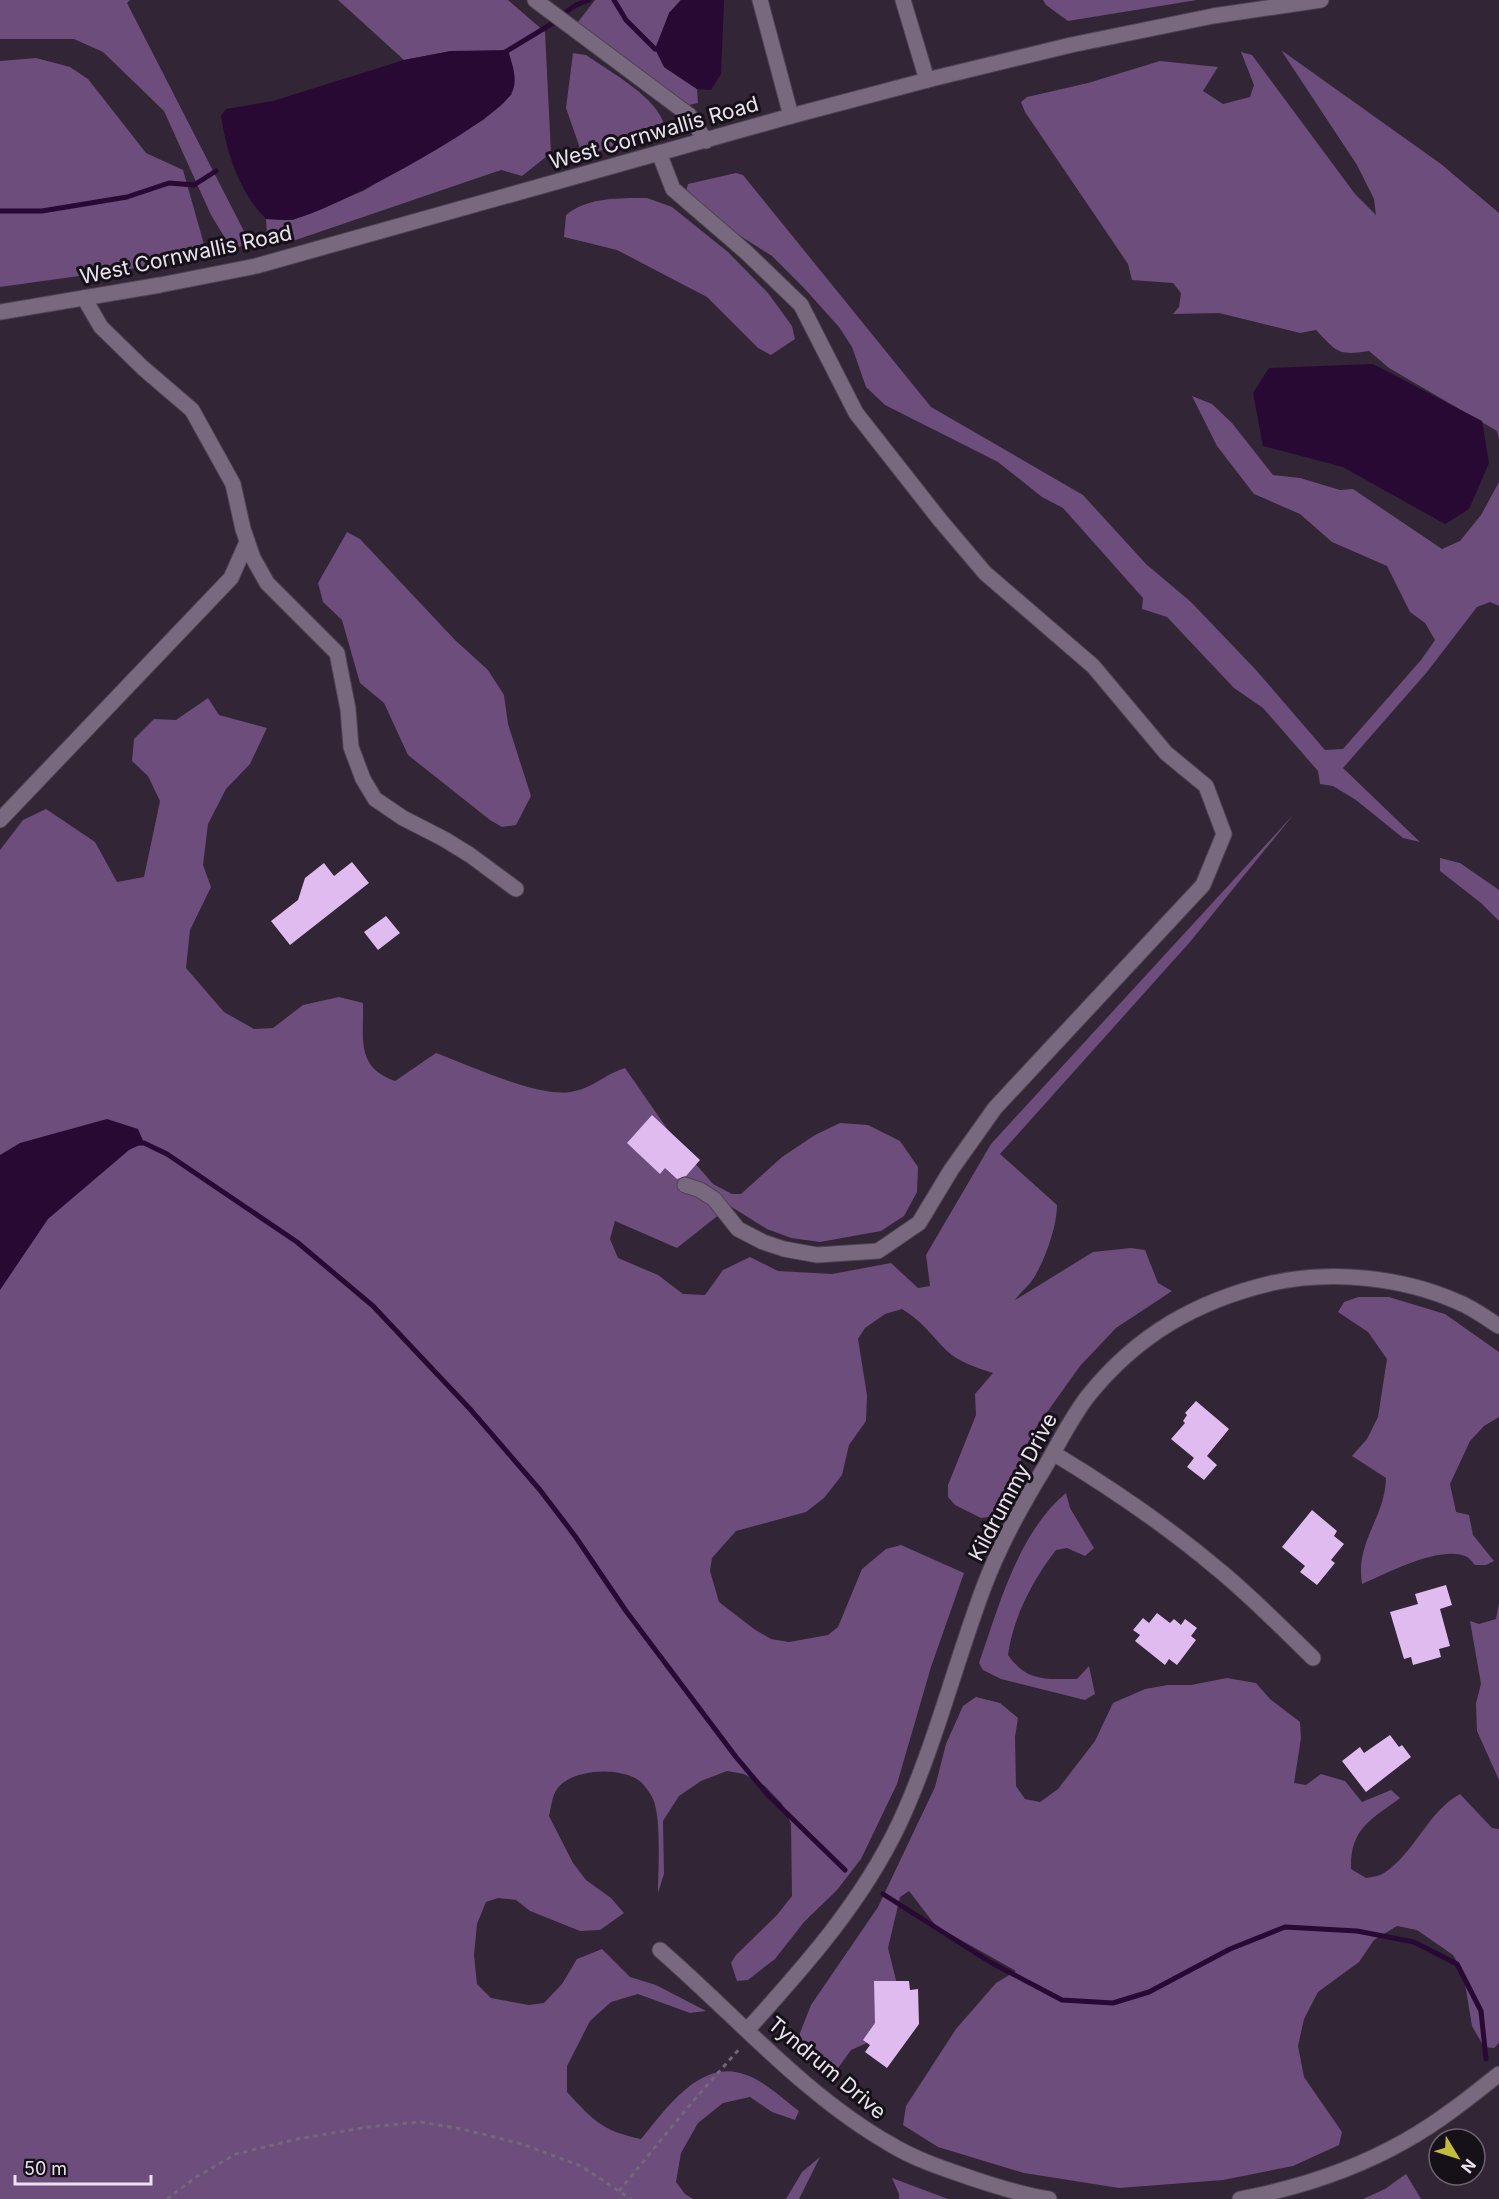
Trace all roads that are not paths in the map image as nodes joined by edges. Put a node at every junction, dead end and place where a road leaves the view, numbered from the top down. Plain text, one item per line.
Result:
1 (534, 0) edge
2 (760, 0) edge
3 (903, 0) edge
4 (1321, 0) edge
5 (927, 80) junction
6 (791, 116) junction
7 (706, 141) junction
8 (659, 153) junction
9 (84, 298) junction
10 (0, 312) edge
11 (247, 542) junction
12 (0, 819) edge
13 (516, 889) dead end
14 (685, 1185) dead end
15 (1499, 1326) edge
16 (1053, 1453) junction
17 (1313, 1659) dead end
18 (660, 1950) dead end
19 (750, 2032) junction
20 (1499, 2074) edge
21 (1049, 2199) edge
22 (1240, 2199) edge

1 - 7 street
2 - 6 street
3 - 5 street
4 - 5 street, West Cornwallis Road
5 - 6 street, West Cornwallis Road
6 - 7 street, West Cornwallis Road
7 - 8 street, West Cornwallis Road
8 - 9 street, West Cornwallis Road
8 - 14 street
9 - 10 street, West Cornwallis Road
9 - 11 street
11 - 12 street
11 - 13 street
15 - 16 street, Kildrummy Drive
16 - 17 street
16 - 19 street, Kildrummy Drive
18 - 19 street, Tyndrum Drive
19 - 21 street, Tyndrum Drive
20 - 22 street

